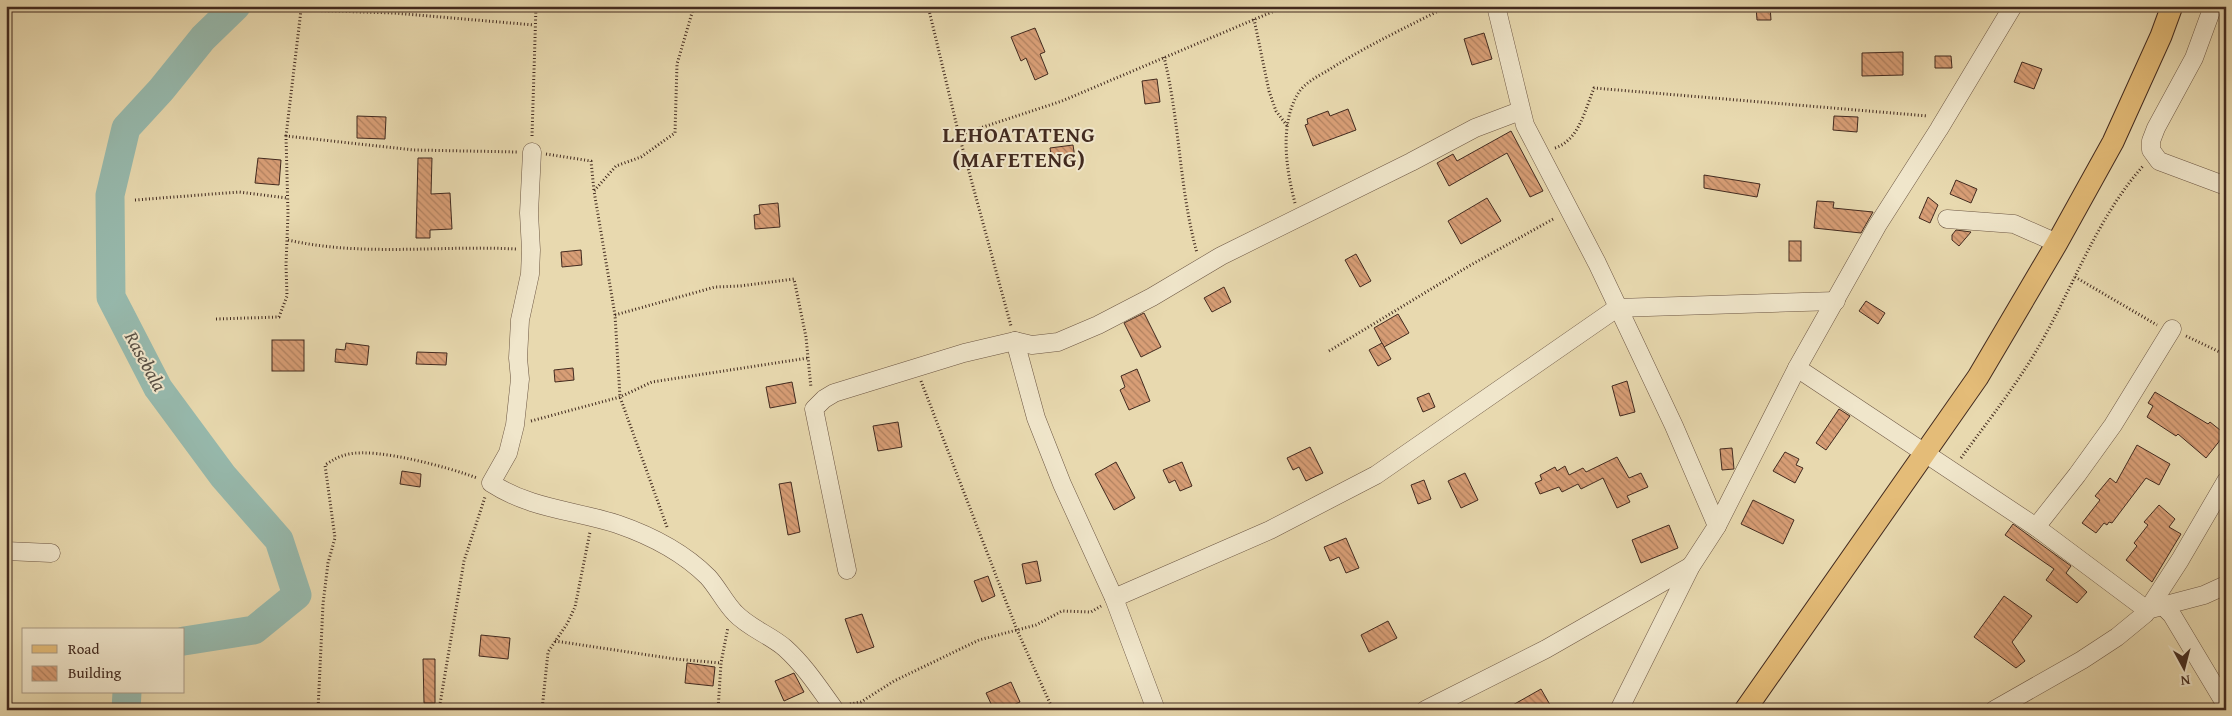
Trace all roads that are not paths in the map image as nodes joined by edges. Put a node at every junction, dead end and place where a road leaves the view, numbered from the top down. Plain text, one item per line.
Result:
1 (1496, 6) edge
2 (2013, 6) edge
3 (2172, 6) edge
4 (2212, 6) edge
5 (1520, 111) junction
6 (532, 152) road end
7 (2226, 186) edge
8 (1947, 219) dead end
9 (2057, 243) junction
10 (1836, 301) junction
11 (1618, 308) junction
12 (2172, 329) road end
13 (1015, 341) junction
14 (1797, 368) junction
15 (1923, 453) junction
16 (2226, 481) edge
17 (1716, 526) junction
18 (2036, 527) junction
19 (6, 551) edge
20 (51, 553) dead end
21 (1691, 566) junction
22 (847, 570) dead end
23 (2226, 585) edge
24 (1114, 598) junction
25 (2155, 608) junction
26 (2226, 705) edge
27 (834, 709) edge
28 (1156, 710) edge
29 (1425, 710) edge
30 (1619, 710) edge
31 (1745, 710) edge
32 (1994, 710) edge

1 - 5 street
2 - 10 street
3 - 9 main road
4 - 7 street
5 - 11 street
5 - 13 street
6 - 27 street
8 - 9 street
9 - 15 main road
10 - 11 street
10 - 14 street
11 - 17 street
11 - 24 street
12 - 18 street
13 - 22 street
13 - 24 street
14 - 15 street
14 - 17 street
15 - 18 street
15 - 31 main road
16 - 25 street
17 - 21 street
18 - 25 street
19 - 20 street
21 - 29 street
21 - 30 street
23 - 25 street
24 - 28 street
25 - 26 street
25 - 32 street

